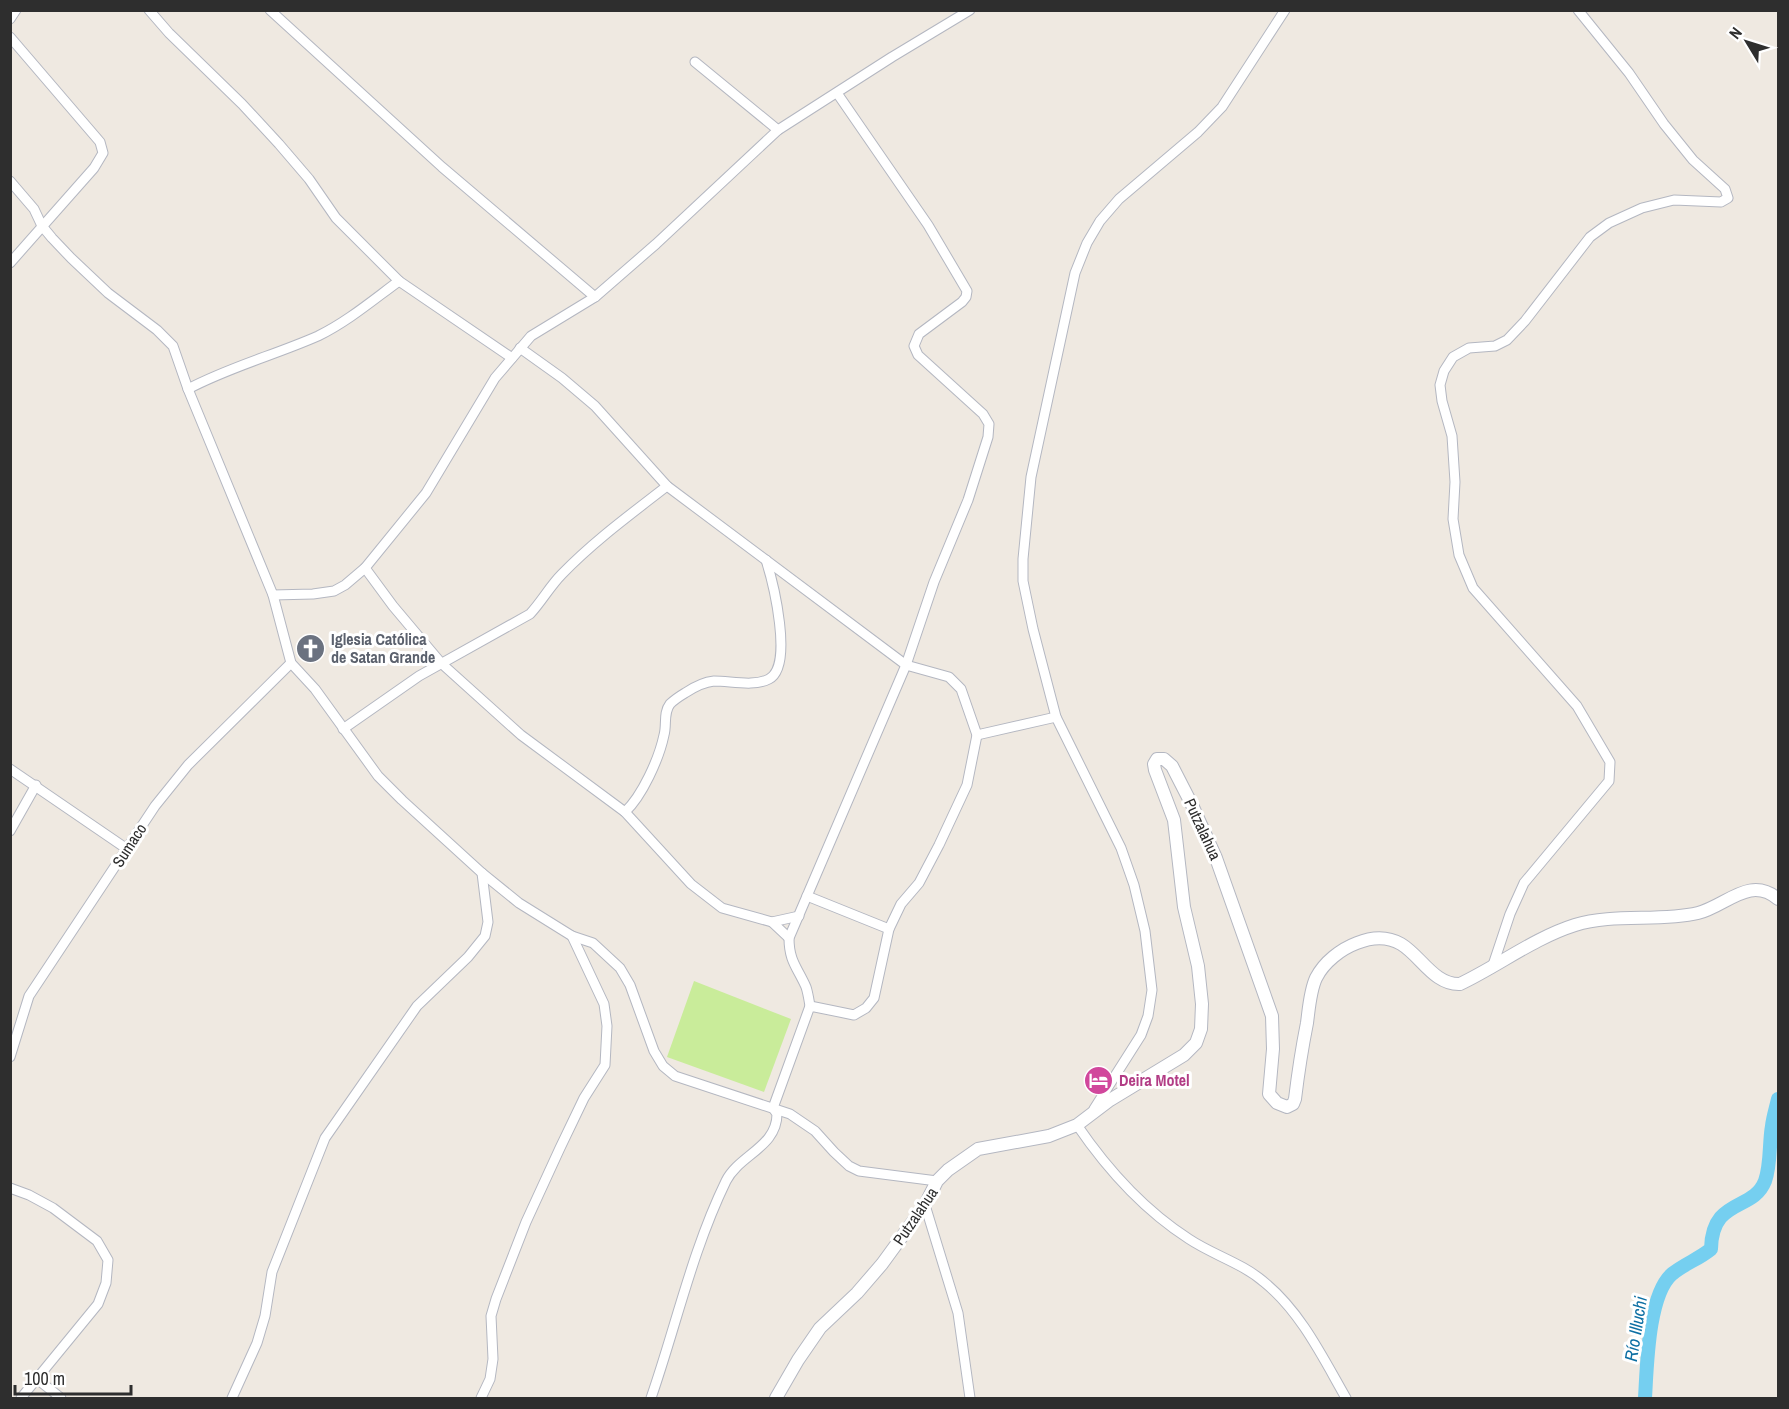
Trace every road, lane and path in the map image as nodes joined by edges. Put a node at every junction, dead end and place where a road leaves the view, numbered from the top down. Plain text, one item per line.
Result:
1 (16, 10) edge
2 (149, 10) edge
3 (270, 10) edge
4 (970, 10) edge
5 (1285, 10) edge
6 (1578, 10) edge
7 (10, 19) edge
8 (10, 37) edge
9 (695, 62) dead end
10 (837, 93) junction
11 (778, 130) junction
12 (10, 181) edge
13 (42, 226) junction
14 (10, 263) edge
15 (399, 280) junction
16 (595, 297) junction
17 (520, 348) junction
18 (512, 358) junction
19 (188, 389) junction
20 (667, 486) junction
21 (766, 560) junction
22 (365, 568) junction
23 (273, 595) junction
24 (291, 663) junction
25 (441, 663) junction
26 (906, 664) junction
27 (1056, 717) junction
28 (343, 729) junction
29 (977, 735) junction
30 (10, 768) edge
31 (36, 785) junction
32 (625, 812) junction
33 (10, 831) edge
34 (127, 849) junction
35 (482, 873) junction
36 (807, 896) junction
37 (1779, 899) edge
38 (799, 916) junction
39 (772, 922) junction
40 (889, 929) junction
41 (572, 936) junction
42 (789, 938) junction
43 (1492, 968) junction
44 (810, 1006) junction
45 (10, 1057) edge
46 (773, 1108) junction
47 (1091, 1114) junction
48 (1077, 1125) junction
49 (938, 1181) junction
50 (10, 1188) edge
51 (925, 1205) junction
52 (37, 1379) junction
53 (21, 1398) edge
54 (62, 1398) edge
55 (232, 1398) edge
56 (481, 1398) edge
57 (651, 1398) edge
58 (776, 1398) edge
59 (970, 1398) edge
60 (1346, 1398) edge

1 - 7 street
2 - 15 street
3 - 16 street
4 - 10 street
5 - 27 street
6 - 43 street
8 - 13 street
9 - 11 street
10 - 11 street
10 - 26 street
11 - 16 street
12 - 13 street
13 - 14 street
13 - 19 street
15 - 18 street
15 - 19 street
16 - 17 street
17 - 18 street
17 - 20 street
18 - 22 street
19 - 23 street
20 - 21 street
20 - 25 street
21 - 26 street
21 - 32 street
22 - 23 street
22 - 25 street
23 - 24 street
24 - 28 street
24 - 34 street, Sumaco
25 - 28 street
25 - 32 street
26 - 29 street
26 - 36 street
27 - 29 street
27 - 47 street
28 - 35 street
29 - 40 street
30 - 31 street
31 - 33 street
31 - 34 street
32 - 39 street
34 - 45 street, Sumaco
35 - 41 street
35 - 55 street
36 - 38 street
36 - 40 street
37 - 43 street, Putzalahua
38 - 39 street
38 - 42 street
39 - 42 street
40 - 44 street
41 - 46 street
41 - 56 street
42 - 44 street
43 - 47 street, Putzalahua
44 - 46 street
46 - 49 street
46 - 57 street
47 - 48 street, Putzalahua
48 - 49 street, Putzalahua
48 - 60 street
49 - 51 street, Putzalahua
50 - 52 street
51 - 58 street, Putzalahua
51 - 59 street
52 - 53 street
52 - 54 street

